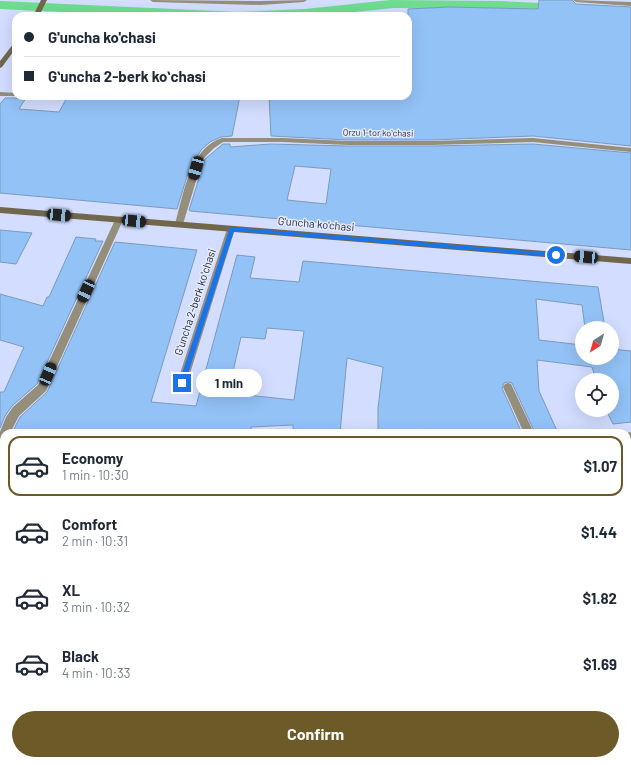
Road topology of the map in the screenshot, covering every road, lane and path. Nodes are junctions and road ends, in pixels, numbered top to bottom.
1 (44, 0) edge
2 (153, 0) edge
3 (304, 0) edge
4 (576, 0) edge
5 (631, 4) edge
6 (38, 12) edge
7 (12, 50) edge
8 (0, 66) edge
9 (0, 94) edge
10 (12, 95) edge
11 (631, 150) edge
12 (0, 210) edge
13 (118, 220) junction
14 (179, 224) junction
15 (232, 228) junction
16 (631, 261) edge
17 (182, 383) dead end
18 (508, 387) dead end
19 (6, 429) edge
20 (527, 429) edge

1 - 6 street
2 - 3 street
4 - 5 street
7 - 8 street
9 - 10 street
11 - 14 street, Orzu 1-tor koʻchasi
12 - 13 street, G'uncha ko'chasi
13 - 14 street, G'uncha ko'chasi
13 - 19 street
14 - 15 street, G'uncha ko'chasi
15 - 16 street, G'uncha ko'chasi
15 - 17 street, Gʻuncha 2-berk koʻchasi
18 - 20 lane

